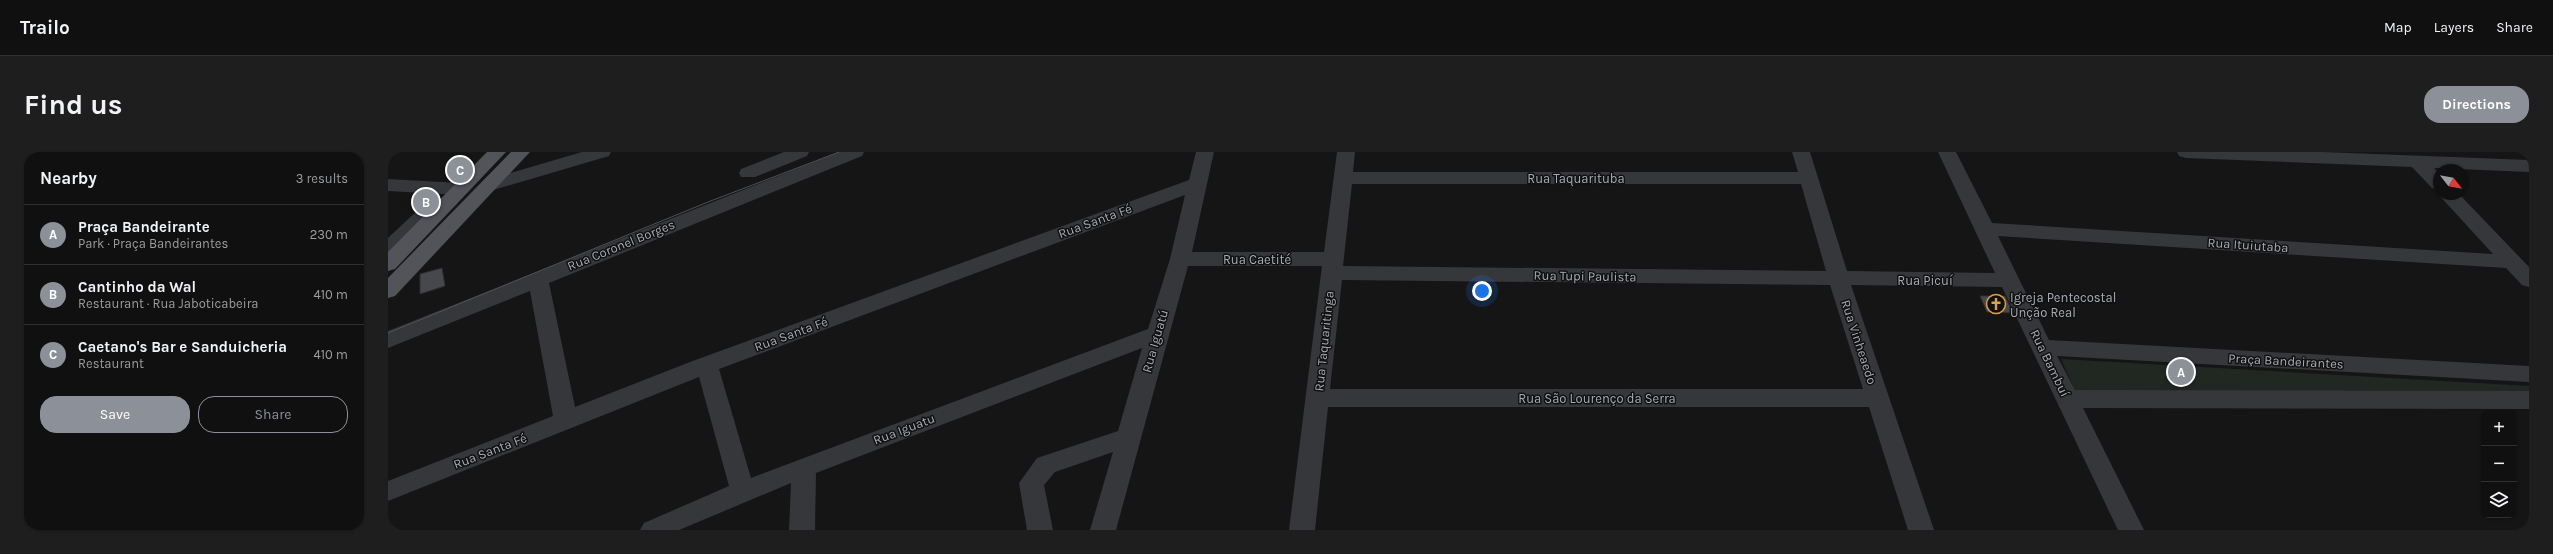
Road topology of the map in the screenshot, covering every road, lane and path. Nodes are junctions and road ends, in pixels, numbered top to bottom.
1 (496, 152) edge
2 (521, 152) edge
3 (602, 152) edge
4 (800, 152) edge
5 (855, 152) edge
6 (1205, 152) edge
7 (1346, 152) edge
8 (1801, 152) edge
9 (1947, 152) edge
10 (2186, 152) edge
11 (2331, 156) edge
12 (2419, 163) junction
13 (2529, 166) edge
14 (748, 173) dead end
15 (1344, 178) junction
16 (1808, 178) junction
17 (2433, 178) edge
18 (1197, 184) junction
19 (388, 185) edge
20 (490, 185) junction
21 (455, 195) junction
22 (2454, 200) edge
23 (1984, 229) junction
24 (388, 249) edge
25 (1180, 259) junction
26 (2512, 262) junction
27 (388, 264) edge
28 (1333, 266) junction
29 (538, 279) junction
30 (1839, 280) junction
31 (2011, 280) junction
32 (2529, 280) edge
33 (388, 291) edge
34 (1157, 334) junction
35 (388, 340) edge
36 (2042, 348) junction
37 (707, 365) junction
38 (2529, 374) edge
39 (1318, 398) junction
40 (1877, 398) junction
41 (2067, 399) junction
42 (2529, 400) edge
43 (566, 422) junction
44 (1128, 438) junction
45 (804, 467) junction
46 (388, 491) edge
47 (743, 491) junction
48 (653, 530) edge
49 (802, 530) edge
50 (1040, 530) edge
51 (1102, 530) edge
52 (1302, 530) edge
53 (1921, 530) edge
54 (2131, 530) edge

1 - 21 main road
2 - 20 main road
3 - 20 street
4 - 14 street
5 - 29 street, Rua Coronel Borges
6 - 18 street, Rua Iguatú
7 - 15 street, Rua Taquaritinga
8 - 16 street, Rua Vinheaedo
9 - 23 street, Rua Bambuí
10 - 11 street
11 - 12 street
12 - 13 street
12 - 17 street
15 - 16 street, Rua Taquarituba
15 - 28 street, Rua Taquaritinga
16 - 30 street, Rua Vinheaedo
18 - 25 street, Rua Iguatú
18 - 37 street, Rua Santa Fé
19 - 21 street
20 - 33 main road
21 - 24 street
21 - 27 main road
22 - 26 street
23 - 26 street, Rua Ituiutaba
23 - 31 street, Rua Bambuí
25 - 28 street, Rua Caetité
25 - 34 street, Rua Iguatú
26 - 32 street
28 - 30 street, Rua Tupi Paulista
28 - 39 street, Rua Taquaritinga
29 - 35 street, Rua Coronel Borges
29 - 43 street
30 - 31 street, Rua Picuí
30 - 40 street, Rua Vinheaedo
31 - 36 street, Rua Bambuí
34 - 44 street, Rua Iguatú
34 - 45 street, Rua Iguatu
36 - 38 street, Praça Bandeirantes
36 - 41 street, Rua Bambuí
37 - 43 street, Rua Santa Fé
37 - 47 street
39 - 40 street, Rua São Lourenço da Serra
39 - 52 street, Rua Taquaritinga
40 - 53 street, Rua Vinheaedo
41 - 42 street
41 - 54 street, Rua Bambuí
43 - 46 street, Rua Santa Fé
44 - 50 street
44 - 51 street, Rua Iguatú
45 - 47 street, Rua Iguatu
45 - 49 street
47 - 48 street, Rua Iguatu

